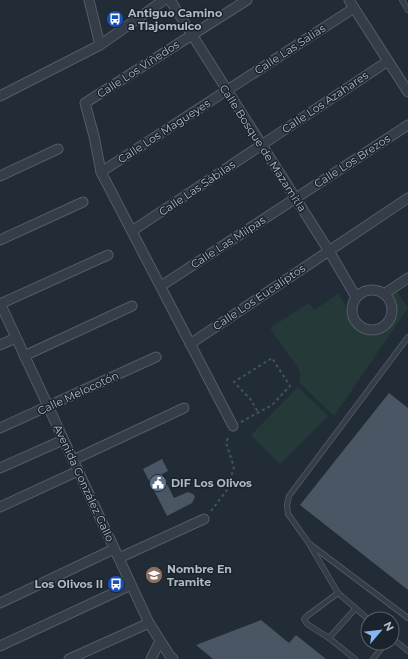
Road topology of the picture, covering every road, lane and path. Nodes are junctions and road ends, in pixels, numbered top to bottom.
1 (89, 0) edge
2 (164, 0) edge
3 (170, 0) edge
4 (247, 0) edge
5 (402, 0) edge
6 (352, 4) edge
7 (408, 10) edge
8 (191, 35) junction
9 (100, 45) junction
10 (388, 61) junction
11 (226, 91) junction
12 (408, 92) edge
13 (0, 95) edge
14 (405, 126) edge
15 (261, 144) junction
16 (58, 149) dead end
17 (101, 172) junction
18 (0, 176) edge
19 (295, 198) junction
20 (408, 198) edge
21 (83, 202) dead end
22 (132, 231) junction
23 (0, 240) edge
24 (329, 251) junction
25 (108, 255) dead end
26 (408, 278) edge
27 (161, 286) junction
28 (384, 294) junction
29 (356, 297) junction
30 (0, 304) edge
31 (132, 306) dead end
32 (16, 338) junction
33 (407, 340) edge
34 (190, 344) junction
35 (0, 345) edge
36 (24, 356) junction
37 (156, 357) dead end
38 (48, 406) junction
39 (184, 408) dead end
40 (258, 412) junction
41 (233, 426) junction
42 (0, 428) edge
43 (63, 440) junction
44 (73, 460) junction
45 (0, 468) edge
46 (78, 471) junction
47 (0, 507) edge
48 (204, 520) joint
49 (308, 542) junction
50 (114, 549) junction
51 (118, 558) junction
52 (131, 585) junction
53 (338, 594) junction
54 (0, 602) edge
55 (355, 609) junction
56 (360, 613) edge
57 (408, 618) edge
58 (149, 623) junction
59 (329, 638) junction
60 (160, 641) junction
61 (400, 644) edge
62 (0, 646) edge
63 (380, 651) edge
64 (408, 651) edge
65 (69, 659) edge
66 (151, 659) edge
67 (173, 659) edge
68 (355, 659) edge
69 (373, 659) edge

1 - 9 street
2 - 9 street
3 - 8 street, Calle Bosque de Mazamitla
4 - 8 street, Calle Los Viñedos
5 - 7 lane
6 - 10 street
6 - 11 street, Calle Las Salias
8 - 11 street, Calle Bosque de Mazamitla
8 - 17 street, Calle Los Viñedos
9 - 13 street
10 - 12 street
10 - 15 street, Calle Los Azahares
11 - 15 street, Calle Bosque de Mazamitla
11 - 17 street, Calle Los Magueyes
14 - 19 street, Calle Los Brezos
15 - 19 street, Calle Bosque de Mazamitla
15 - 22 street, Calle Las Sábilas
16 - 18 street
17 - 22 street
19 - 24 street, Calle Bosque de Mazamitla
19 - 27 street, Calle Las Milpas
20 - 24 street, Calle Los Eucaliptos
21 - 23 street
22 - 27 street
24 - 29 street, Calle Bosque de Mazamitla
24 - 34 street, Calle Los Eucaliptos
25 - 30 street
26 - 28 street
27 - 34 street
28 - 29 street
28 - 29 street
30 - 32 street, Avenida González Gallo
31 - 36 street
32 - 35 street
32 - 36 street, Avenida González Gallo
33 - 49 lane
34 - 41 street
36 - 38 street, Avenida González Gallo
37 - 38 street, Calle Melocotón
38 - 42 street, Calle Melocotón
38 - 43 street, Avenida González Gallo
39 - 44 street
40 - 40 path
40 - 41 path
41 - 48 path
43 - 44 street, Avenida González Gallo
43 - 45 street
44 - 46 street, Avenida González Gallo
46 - 47 street
46 - 50 street, Avenida González Gallo
48 - 51 street
49 - 53 lane
49 - 57 lane
50 - 51 street, Avenida González Gallo
50 - 54 street
51 - 52 street, Avenida González Gallo
52 - 58 street, Avenida González Gallo
52 - 62 street
53 - 55 lane
53 - 59 lane
55 - 56 lane
55 - 59 lane
58 - 60 street, Avenida González Gallo
58 - 65 street
59 - 68 lane
60 - 66 street
60 - 67 street, Avenida González Gallo
61 - 64 lane
63 - 69 lane

